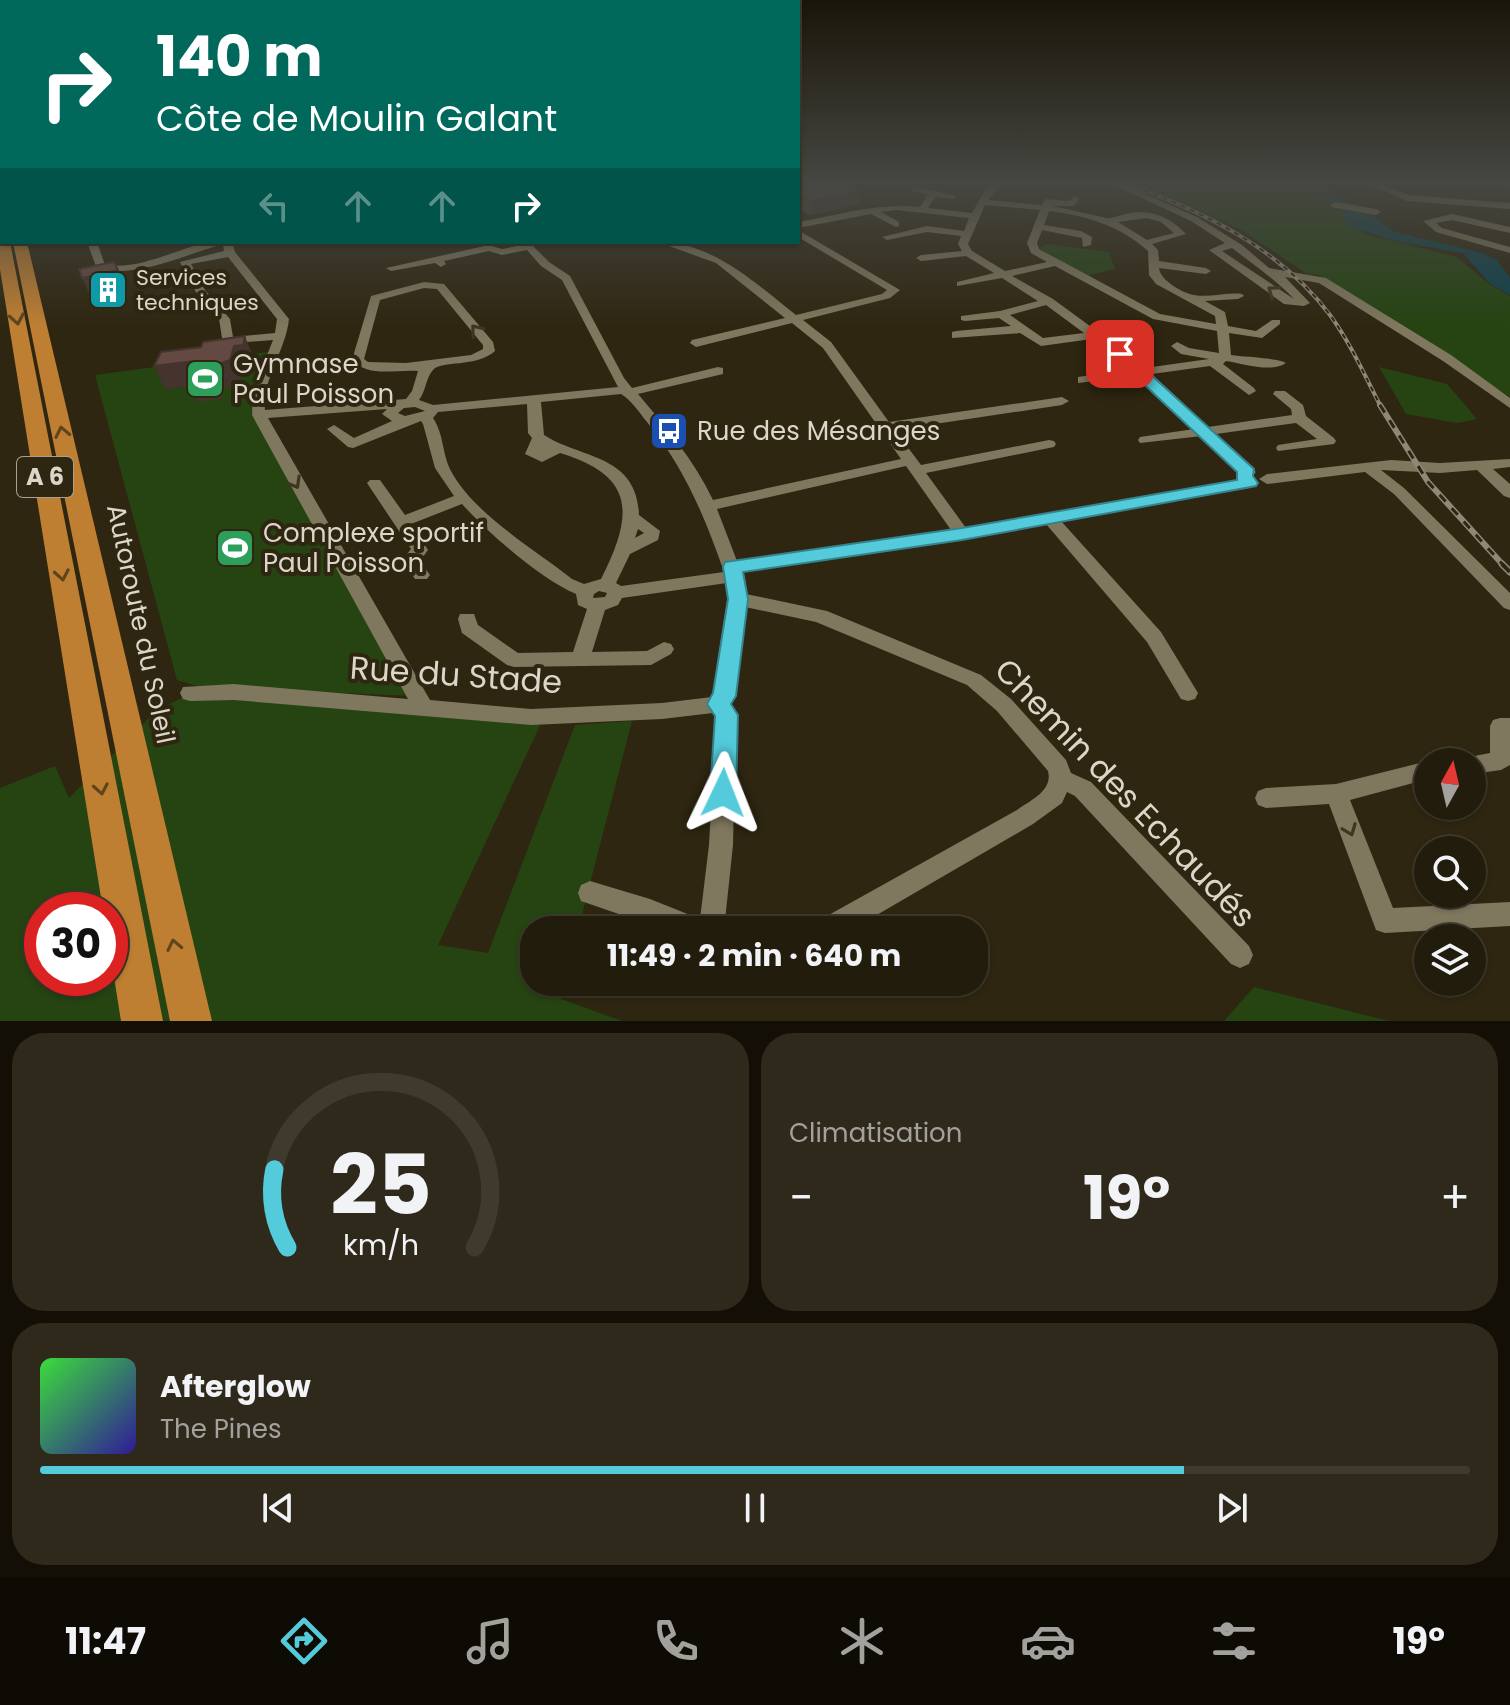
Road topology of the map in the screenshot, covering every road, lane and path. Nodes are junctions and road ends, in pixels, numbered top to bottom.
1 (919, 231) edge
2 (940, 231) edge
3 (969, 231) edge
4 (1037, 231) edge
5 (1062, 231) edge
6 (1124, 231) edge
7 (1175, 231) edge
8 (1211, 231) edge
9 (1442, 231) edge
10 (800, 234) edge
11 (967, 234) junction
12 (887, 237) dead end
13 (1146, 243) junction
14 (3, 244) edge
15 (20, 244) edge
16 (93, 244) edge
17 (213, 244) edge
18 (526, 244) edge
19 (669, 244) edge
20 (1233, 244) junction
21 (1086, 245) dead end
22 (229, 247) edge
23 (1510, 250) edge
24 (968, 253) junction
25 (921, 258) dead end
26 (1055, 263) junction
27 (1155, 264) junction
28 (391, 268) dead end
29 (1206, 271) dead end
30 (1276, 274) junction
31 (1004, 275) junction
32 (961, 284) dead end
33 (1238, 296) dead end
34 (1193, 298) junction
35 (1049, 301) junction
36 (1001, 314) junction
37 (965, 318) dead end
38 (795, 319) junction
39 (1276, 322) dead end
40 (1021, 329) junction
41 (1223, 329) junction
42 (1145, 334) dead end
43 (956, 335) dead end
44 (281, 336) junction
45 (1099, 338) junction
46 (696, 343) dead end
47 (1177, 346) dead end
48 (1219, 360) junction
49 (1280, 363) dead end
50 (418, 367) junction
51 (718, 371) dead end
52 (1143, 373) junction
53 (1083, 380) dead end
54 (626, 391) junction
55 (1249, 391) dead end
56 (1280, 394) dead end
57 (534, 399) junction
58 (1062, 401) dead end
59 (408, 403) junction
60 (1510, 404) edge
61 (369, 405) junction
62 (429, 413) junction
63 (259, 415) junction
64 (396, 417) junction
65 (1299, 418) junction
66 (887, 427) junction
67 (334, 429) dead end
68 (1205, 431) junction
69 (1145, 440) dead end
70 (1049, 444) dead end
71 (1283, 448) dead end
72 (1510, 463) edge
73 (914, 465) junction
74 (1481, 465) junction
75 (1368, 467) junction
76 (1249, 478) junction
77 (375, 483) dead end
78 (1510, 493) edge
79 (464, 498) junction
80 (707, 506) junction
81 (1050, 519) junction
82 (401, 522) junction
83 (962, 534) junction
84 (734, 571) junction
85 (421, 575) dead end
86 (611, 589) junction
87 (591, 599) junction
88 (738, 599) junction
89 (1510, 604) edge
90 (467, 619) dead end
91 (664, 649) dead end
92 (580, 659) junction
93 (190, 693) dead end
94 (1188, 693) dead end
95 (718, 704) junction
96 (423, 707) junction
97 (1510, 726) edge
98 (1486, 763) edge
99 (1414, 774) edge
100 (1061, 779) junction
101 (1336, 794) junction
102 (1266, 798) dead end
103 (590, 893) dead end
104 (1510, 914) edge
105 (662, 916) edge
106 (713, 916) edge
107 (852, 916) edge
108 (1240, 955) dead end
109 (142, 1021) edge
110 (191, 1021) edge

1 - 12 street
2 - 11 street
3 - 11 street
4 - 26 street
5 - 21 street
6 - 13 street
7 - 13 street
8 - 20 street
9 - 23 street
10 - 38 street
11 - 24 street
13 - 27 street
14 -> 109 highway, A 6
110 -> 15 highway, Autoroute du Soleil / A 6
16 - 17 street
18 - 28 street
18 - 54 street
19 - 38 street
20 - 30 street
30 -> 20 street
22 - 44 street
22 - 44 street
24 - 25 street
24 - 31 street
26 - 31 street
26 - 41 street
27 - 29 street
27 - 34 street
30 - 60 street
31 - 32 street
31 - 35 street
33 - 34 street
34 - 41 street
35 - 36 street
35 - 45 street
36 - 37 street
36 - 40 street
38 - 46 street
38 - 66 street
39 - 41 street
40 - 43 street
40 - 45 street
41 - 48 street
42 - 45 street
44 - 63 street
45 - 52 street
47 - 48 street
48 - 49 street
48 - 52 street
48 - 55 street
50 -> 50 street
50 - 59 street
51 - 54 street
52 - 53 street
52 - 68 street
54 - 57 street
54 - 80 street
56 - 65 street
57 - 62 street
57 - 86 street
58 - 66 street
59 - 61 street
59 - 62 street
59 - 64 street
61 - 63 street
61 - 64 street
62 - 64 street
62 - 79 street
63 -> 96 street
64 - 67 street
65 - 68 street
65 - 71 street
66 - 73 street
68 - 69 street
68 - 76 street
70 - 73 street
72 - 74 street
73 - 80 street
73 - 83 street
74 - 75 street
74 - 78 street
75 - 76 street
75 - 89 street
76 - 81 street
77 - 82 street
79 - 82 street
79 - 87 street
80 - 84 street
81 - 83 street
81 - 94 street
82 - 85 street
83 - 84 street
84 - 86 street
84 - 88 street
86 - 87 street
87 - 92 street
88 - 95 street
88 - 100 street, Chemin des Echaudés
90 - 92 street
91 - 92 street
93 - 96 street, Rue du Stade
95 - 96 street, Rue du Stade
95 - 106 street
97 - 98 street
99 - 101 street
100 - 107 street
100 - 108 street, Chemin des Echaudés
101 - 102 street
101 -> 104 street
103 - 105 street

